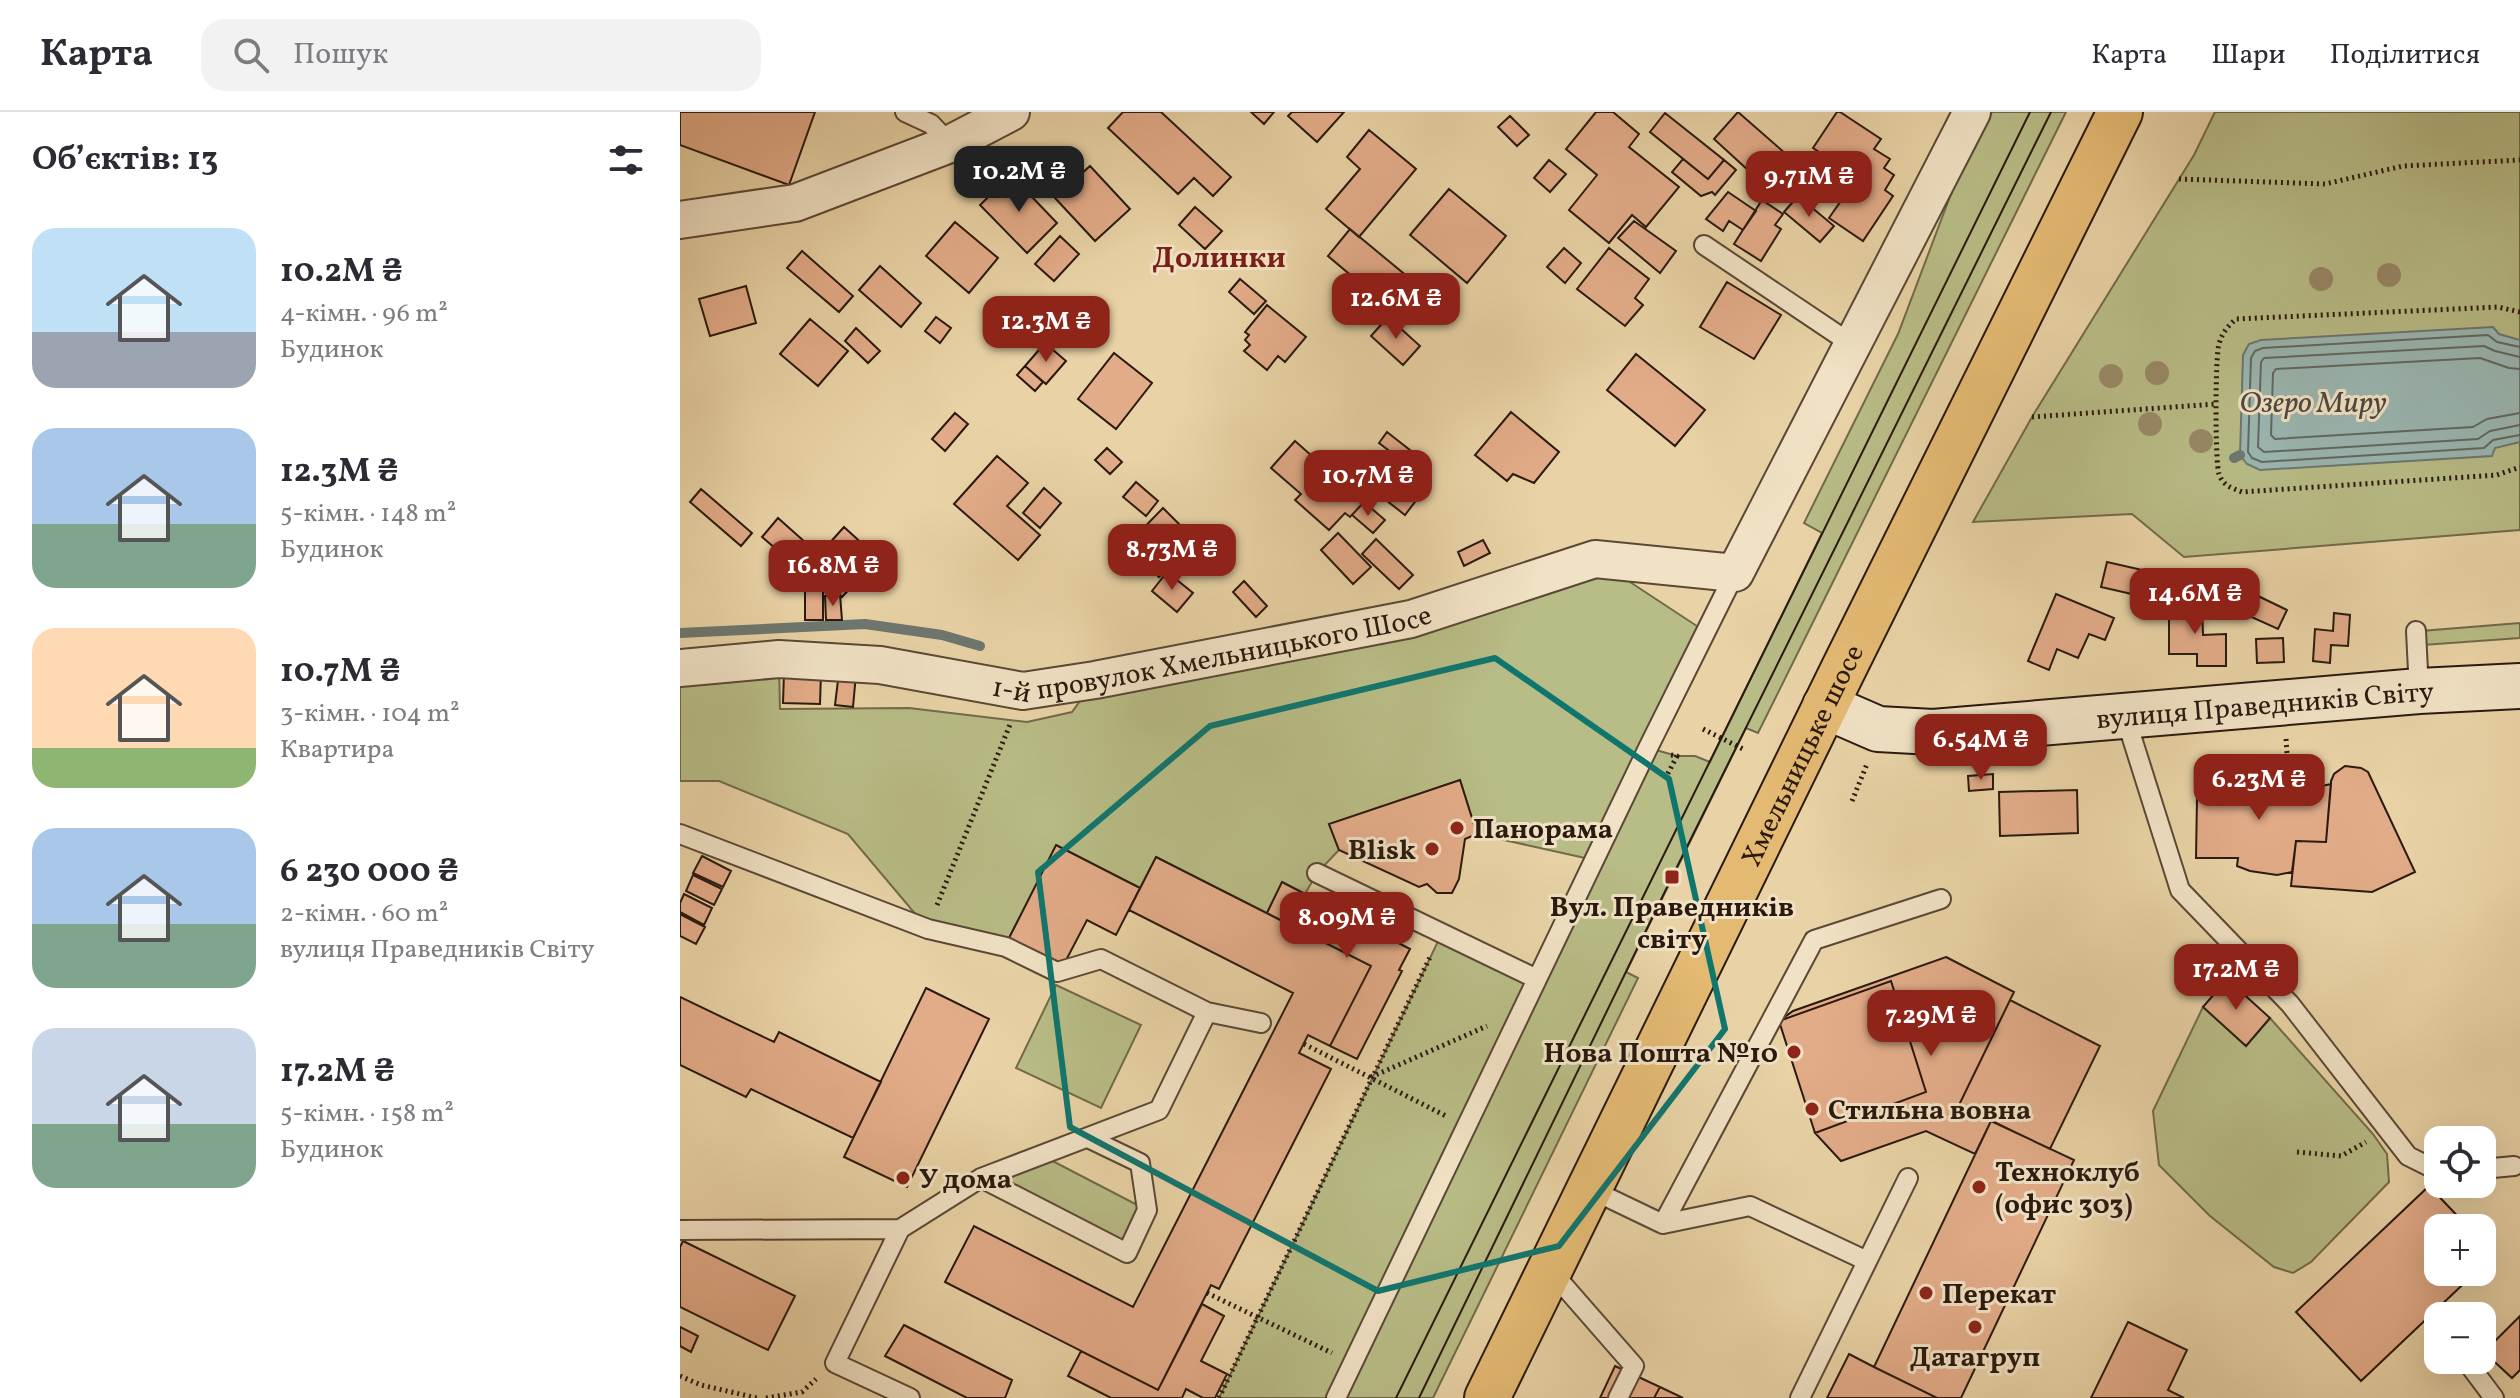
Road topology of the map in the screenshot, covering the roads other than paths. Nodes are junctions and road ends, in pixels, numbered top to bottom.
1 (905, 112) edge
2 (1011, 112) edge
3 (1972, 112) edge
4 (2120, 112) edge
5 (950, 144) junction
6 (680, 220) edge
7 (1704, 245) dead end
8 (1853, 345) junction
9 (1735, 573) junction
10 (2416, 631) dead end
11 (680, 668) edge
12 (2520, 686) edge
13 (2419, 691) junction
14 (1825, 706) junction
15 (2125, 716) junction
16 (680, 834) edge
17 (1317, 873) dead end
18 (1941, 899) dead end
19 (1537, 979) junction
20 (1207, 1012) junction
21 (1261, 1023) dead end
22 (1088, 1138) junction
23 (2424, 1164) edge
24 (2514, 1166) dead end
25 (2496, 1168) edge
26 (981, 1178) junction
27 (1908, 1178) dead end
28 (1590, 1189) junction
29 (1663, 1224) junction
30 (900, 1229) junction
31 (680, 1230) edge
32 (1867, 1261) junction
33 (1550, 1270) junction
34 (2476, 1374) edge
35 (910, 1398) edge
36 (1336, 1398) edge
37 (1487, 1398) edge
38 (1618, 1398) edge
39 (1800, 1398) edge
40 (2494, 1398) edge

1 - 5 lane
2 - 5 street
3 - 8 street
4 - 14 main road, Хмельницьке шосе
5 - 6 street
7 - 8 lane
8 - 9 street
9 - 11 street, 1-й провулок Хмельницького Шосе
9 - 19 lane
10 - 13 lane
12 - 13 main road, вулиця Праведників Світу
13 - 15 main road, вулиця Праведників Світу
14 - 15 main road, вулиця Праведників Світу
14 - 28 main road, Хмельницьке шосе
15 - 23 lane
16 - 20 lane
17 - 19 lane
18 - 29 lane
19 - 36 lane
20 - 21 lane
20 - 22 lane
22 - 26 lane
22 - 26 lane
24 - 25 lane
26 - 30 lane
27 - 32 lane
28 - 29 lane
28 - 33 main road, Хмельницьке шосе
29 - 32 lane
30 - 31 lane
30 - 35 lane
32 - 39 lane
33 - 37 main road, Хмельницьке шосе
33 - 38 lane
34 - 40 lane

